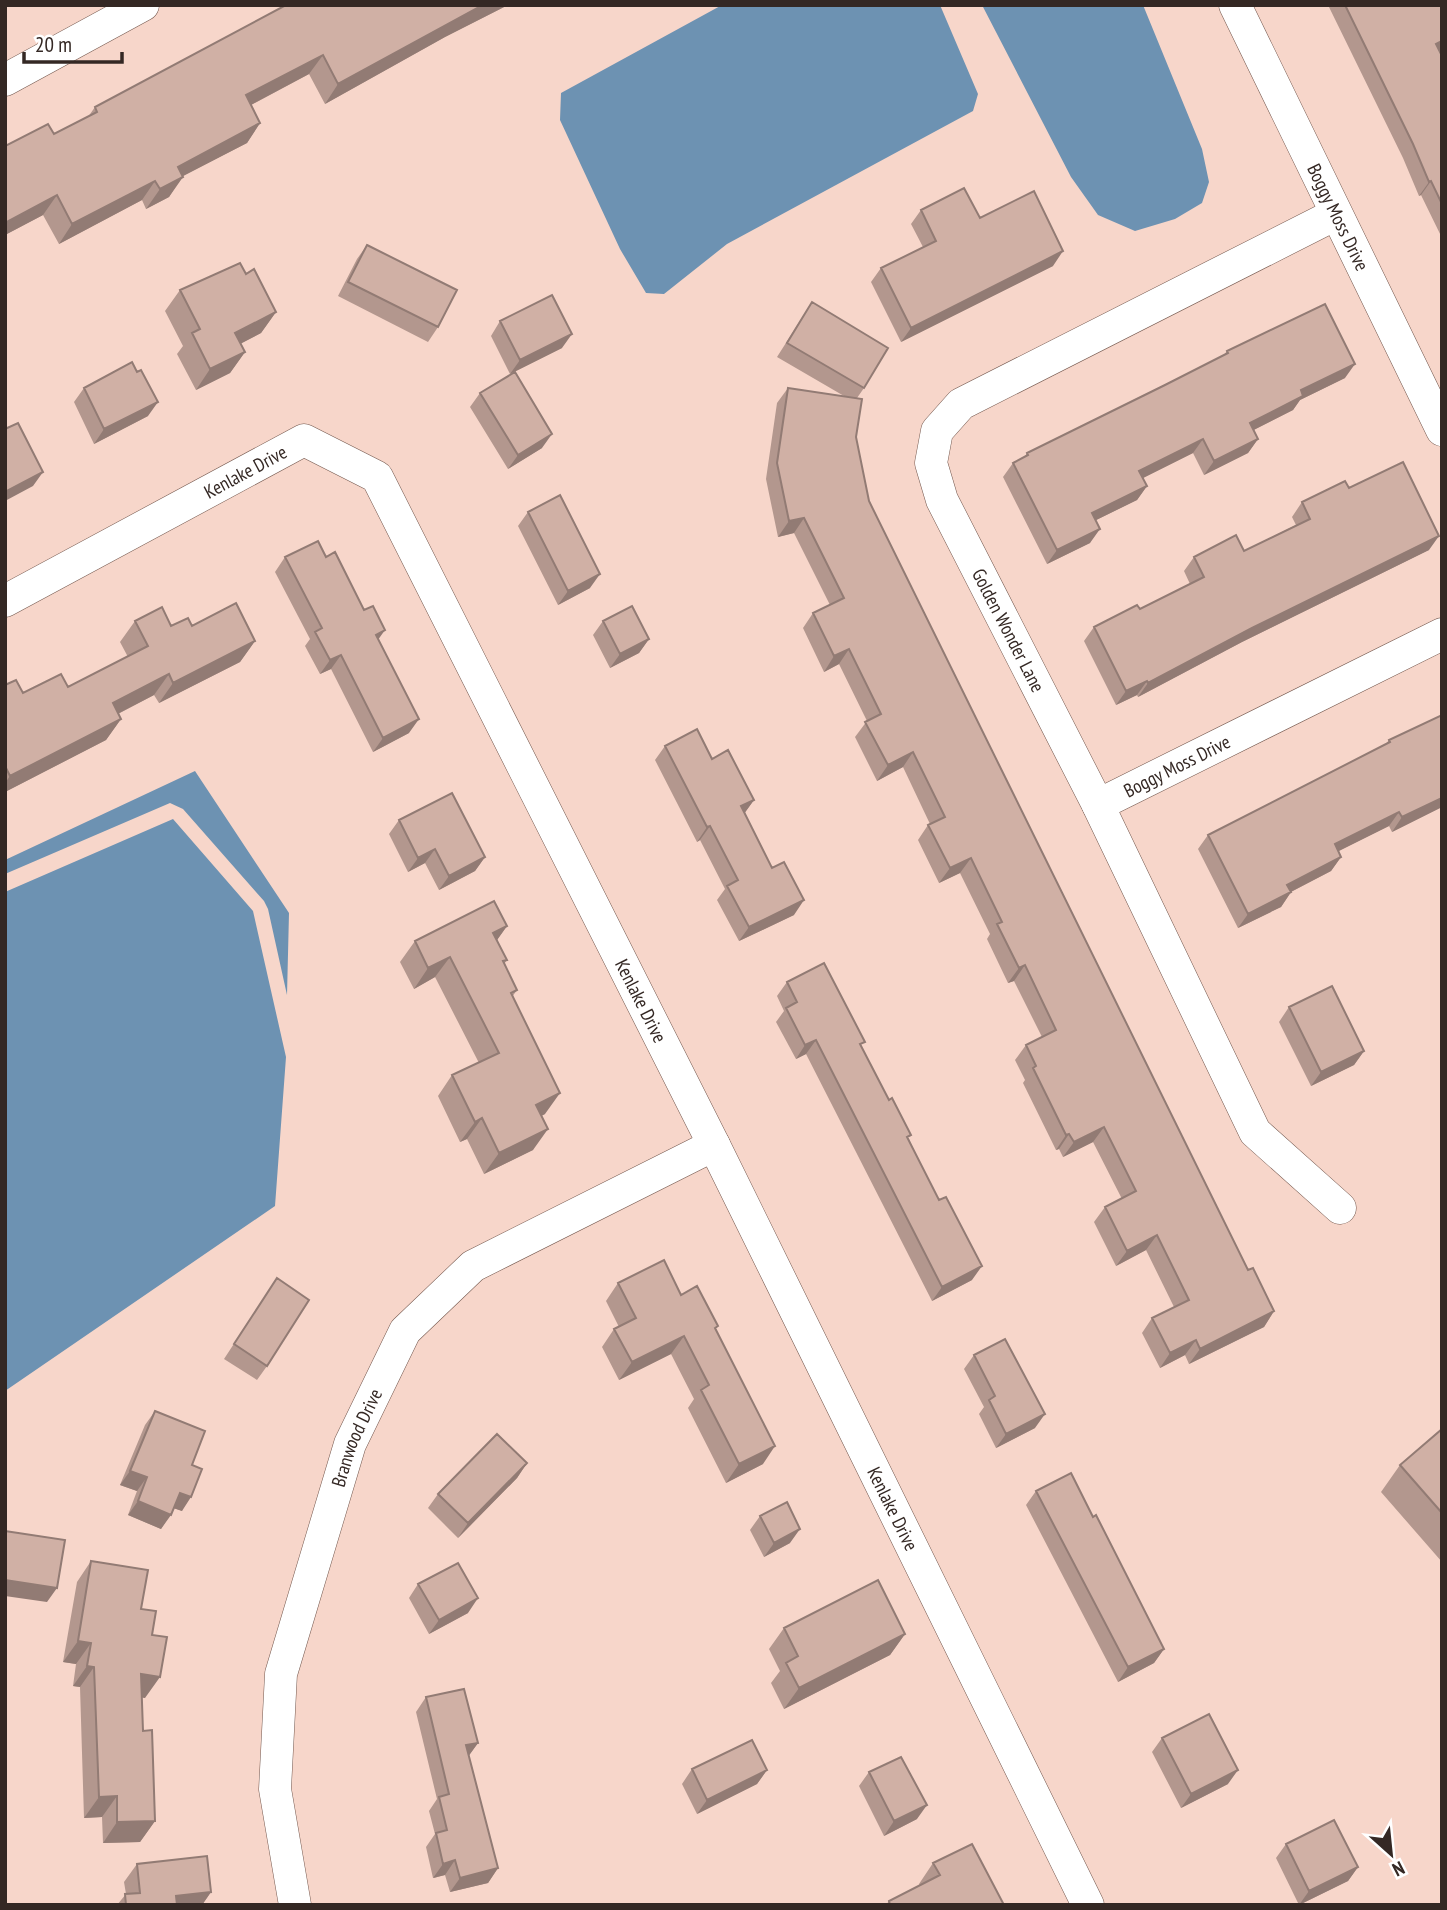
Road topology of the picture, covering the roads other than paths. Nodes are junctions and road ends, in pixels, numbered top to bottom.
1 (143, 5) edge
2 (1235, 5) edge
3 (5, 80) edge
4 (1336, 214) junction
5 (1442, 430) edge
6 (5, 601) edge
7 (1442, 634) edge
8 (1098, 805) junction
9 (714, 1144) junction
10 (1340, 1208) dead end
11 (295, 1905) edge
12 (1088, 1905) edge

1 - 3 street
2 - 4 street, Boggy Moss Drive
4 - 5 street, Boggy Moss Drive
4 - 8 street, Golden Wonder Lane
6 - 9 street, Kenlake Drive
7 - 8 street, Boggy Moss Drive
8 - 10 street, Golden Wonder Lane
9 - 11 street, Branwood Drive
9 - 12 street, Kenlake Drive

